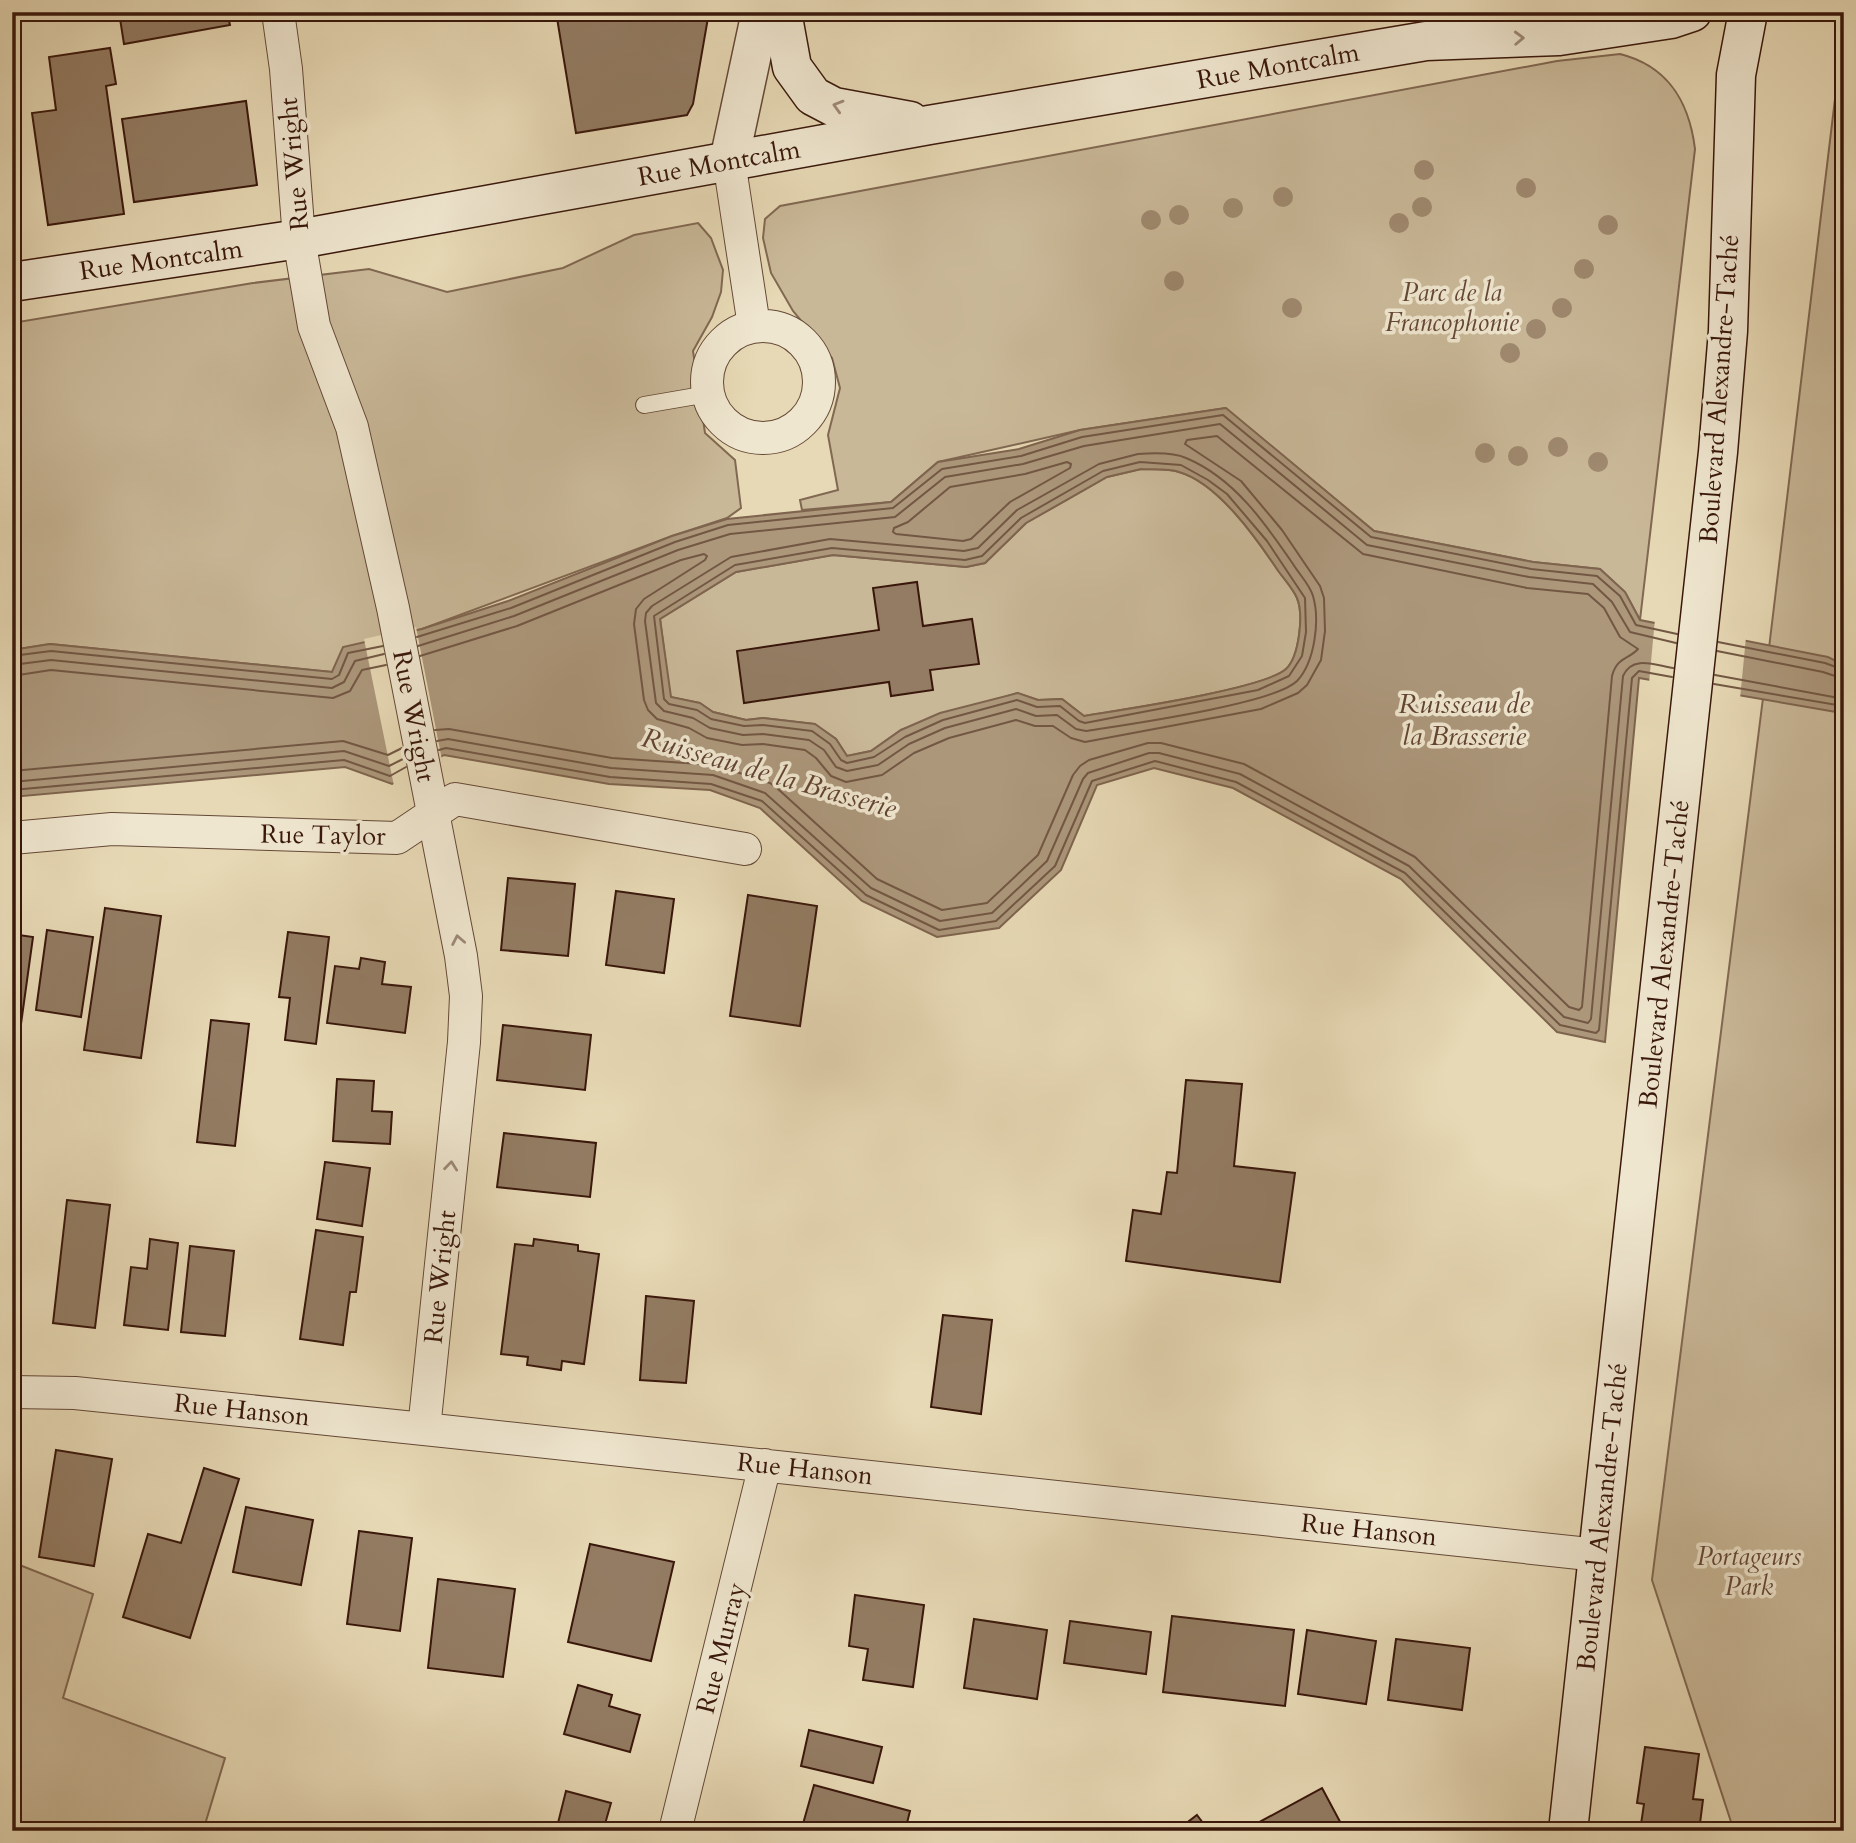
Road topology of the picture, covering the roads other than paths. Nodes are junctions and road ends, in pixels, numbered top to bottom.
1 (278, 12) edge
2 (761, 12) edge
3 (782, 12) edge
4 (1502, 12) edge
5 (1692, 12) edge
6 (1727, 12) edge
7 (1748, 12) edge
8 (1426, 41) junction
9 (1736, 75) junction
10 (929, 125) junction
11 (729, 162) junction
12 (299, 239) junction
13 (12, 282) edge
14 (754, 326) junction
15 (708, 394) junction
16 (644, 405) dead end
17 (433, 815) junction
18 (12, 838) edge
19 (745, 849) dead end
20 (12, 1392) edge
21 (424, 1429) junction
22 (765, 1465) junction
23 (1598, 1555) junction
24 (676, 1831) edge
25 (1568, 1831) edge

1 - 12 street, Rue Wright
2 - 11 main road
10 -> 3 main road
4 - 8 main road, Rue Montcalm
8 -> 5 main road, Rue Montcalm
6 - 9 main road, Boulevard Alexandre-Taché
7 - 9 main road, Boulevard Alexandre-Taché
8 - 10 main road, Rue Montcalm
9 - 23 main road, Boulevard Alexandre-Taché
10 - 11 main road, Rue Montcalm
11 - 12 main road, Rue Montcalm
11 - 14 street
12 - 13 main road, Rue Montcalm
12 - 17 street, Rue Wright
14 - 15 street
14 - 15 street
15 - 16 lane
17 - 18 street, Rue Taylor
17 - 19 street, Rue Taylor
21 -> 17 street, Rue Wright
20 - 21 street, Rue Hanson
21 - 22 street, Rue Hanson
22 - 23 street, Rue Hanson
22 - 24 street, Rue Murray
23 - 25 main road, Boulevard Alexandre-Taché

